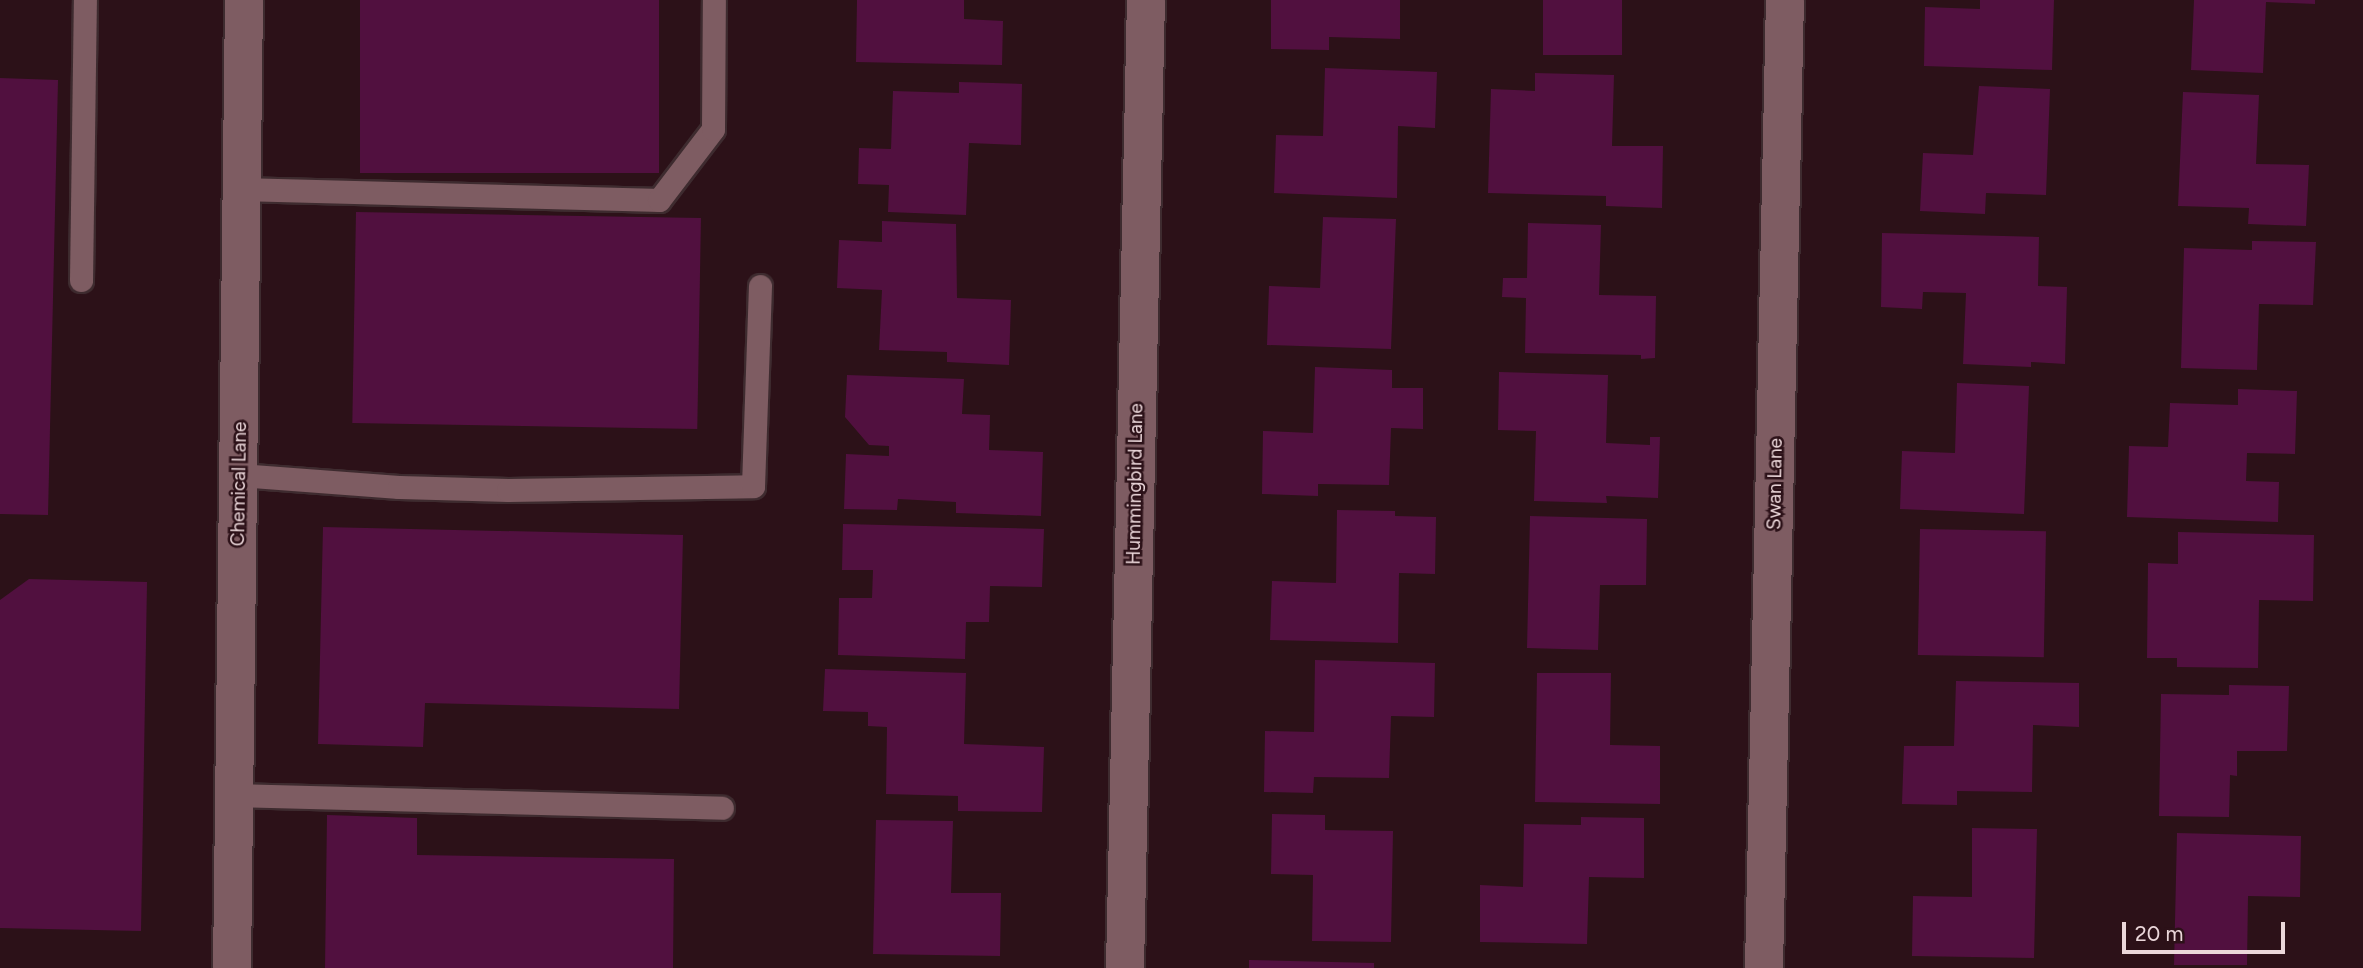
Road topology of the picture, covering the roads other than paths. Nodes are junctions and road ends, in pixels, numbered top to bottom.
1 (85, 0) edge
2 (244, 0) edge
3 (714, 0) edge
4 (1146, 0) edge
5 (1785, 0) edge
6 (241, 189) junction
7 (80, 280) dead end
8 (760, 286) dead end
9 (239, 475) junction
10 (234, 795) junction
11 (722, 807) dead end
12 (232, 968) edge
13 (1125, 968) edge
14 (1764, 968) edge

1 - 7 lane
2 - 6 street, Chemical Lane
3 - 6 lane
4 - 13 street, Hummingbird Lane
5 - 14 street, Swan Lane
6 - 9 street, Chemical Lane
8 - 9 lane
9 - 10 street, Chemical Lane
10 - 11 lane
10 - 12 street, Chemical Lane

